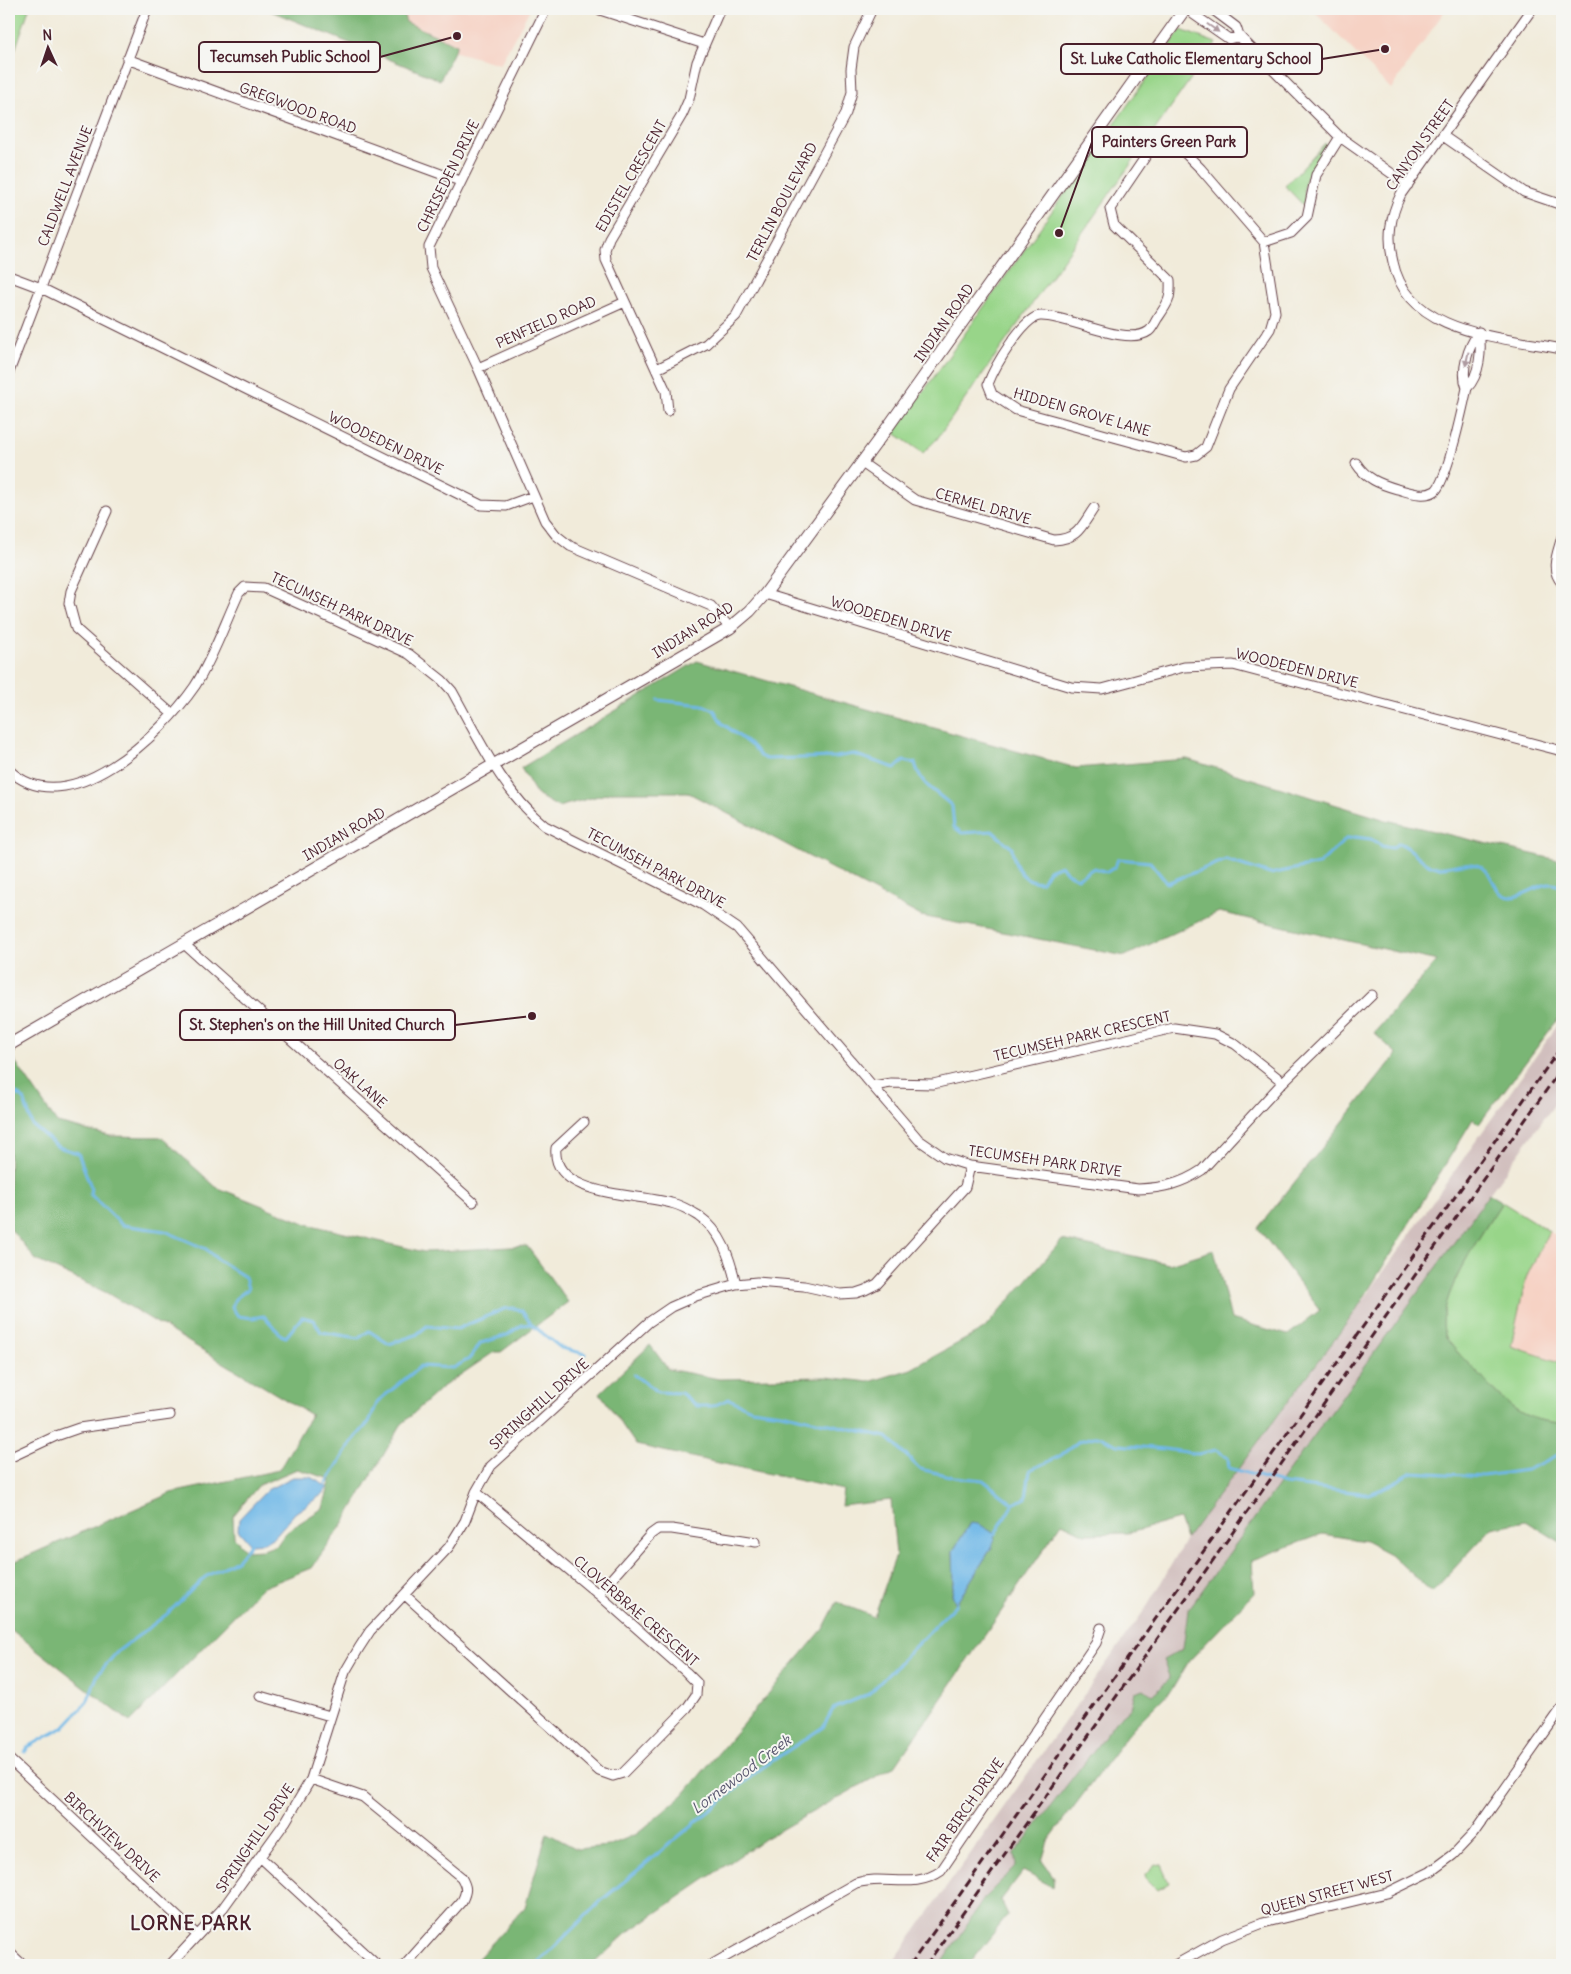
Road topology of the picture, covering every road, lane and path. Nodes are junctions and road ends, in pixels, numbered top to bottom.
1 (147, 9) edge
2 (546, 9) edge
3 (598, 9) edge
4 (720, 9) edge
5 (872, 9) edge
6 (1185, 9) edge
7 (1192, 9) edge
8 (1212, 9) edge
9 (1532, 9) edge
10 (1239, 36) junction
11 (704, 44) junction
12 (128, 60) junction
13 (1443, 136) junction
14 (1340, 137) junction
15 (460, 181) junction
16 (1408, 185) junction
17 (1562, 205) edge
18 (1264, 242) junction
19 (9, 276) edge
20 (41, 288) junction
21 (625, 302) junction
22 (1479, 332) junction
23 (1562, 349) edge
24 (478, 368) junction
25 (657, 369) junction
26 (9, 372) edge
27 (668, 411) dead end
28 (862, 463) junction
29 (1356, 463) dead end
30 (533, 496) junction
31 (1094, 508) dead end
32 (107, 511) dead end
33 (1562, 537) edge
34 (1562, 583) edge
35 (765, 594) junction
36 (730, 628) junction
37 (171, 714) junction
38 (1562, 751) edge
39 (493, 765) junction
40 (9, 770) edge
41 (184, 944) junction
42 (1372, 995) dead end
43 (9, 1045) edge
44 (1283, 1082) junction
45 (873, 1086) junction
46 (584, 1122) dead end
47 (970, 1166) junction
48 (473, 1202) dead end
49 (736, 1284) junction
50 (170, 1415) dead end
51 (9, 1458) edge
52 (476, 1492) junction
53 (756, 1542) dead end
54 (598, 1594) junction
55 (405, 1595) junction
56 (1101, 1628) dead end
57 (260, 1696) dead end
58 (1562, 1708) edge
59 (330, 1716) junction
60 (9, 1759) edge
61 (311, 1780) junction
62 (260, 1857) junction
63 (197, 1935) junction
64 (9, 1952) edge
65 (23, 1965) edge
66 (170, 1965) edge
67 (377, 1965) edge
68 (405, 1965) edge
69 (711, 1965) edge
70 (1175, 1965) edge

1 - 12 street, CALDWELL AVENUE
2 - 15 street, CHRISEDEN DRIVE
3 - 11 street
4 - 11 street, EDISTEL CRESCENT
5 - 25 street, TERLIN BOULEVARD
6 - 28 street, INDIAN ROAD
7 -> 10 street
8 - 10 street
9 - 13 street, CANYON STREET
10 - 14 street
11 - 21 street, EDISTEL CRESCENT
12 - 15 street, GREGWOOD ROAD
12 - 20 street, CALDWELL AVENUE
13 - 16 street, CANYON STREET
13 - 17 street
14 - 16 street
14 - 18 street
15 - 24 street, CHRISEDEN DRIVE
16 - 22 street, CANYON STREET
18 - 18 street, HIDDEN GROVE LANE
19 - 20 street, WOODEDEN DRIVE
20 - 26 street, CALDWELL AVENUE
20 - 30 street, WOODEDEN DRIVE
21 - 24 street, PENFIELD ROAD
21 - 25 street, EDISTEL CRESCENT
22 - 23 street, CANYON STREET
22 - 29 street
24 - 30 street, CHRISEDEN DRIVE
25 - 27 street, EDISTEL CRESCENT
28 - 31 street, CERMEL DRIVE
28 - 35 street, INDIAN ROAD
30 - 36 street
32 - 37 street
33 - 34 street
35 - 36 street, INDIAN ROAD
35 - 38 street, WOODEDEN DRIVE
36 - 39 street, INDIAN ROAD
37 - 39 street, TECUMSEH PARK DRIVE
37 - 40 street, TECUMSEH PARK DRIVE
39 - 41 street, INDIAN ROAD
39 - 45 street, TECUMSEH PARK DRIVE
41 - 43 street, INDIAN ROAD
41 - 48 street, OAK LANE
42 - 44 street, TECUMSEH PARK DRIVE
44 - 45 street, TECUMSEH PARK CRESCENT
44 - 47 street, TECUMSEH PARK DRIVE
45 - 47 street, TECUMSEH PARK DRIVE
46 - 49 street
47 - 49 street, SPRINGHILL DRIVE
49 - 52 street, SPRINGHILL DRIVE
50 - 51 street
52 - 54 street, CLOVERBRAE CRESCENT
52 - 55 street, SPRINGHILL DRIVE
53 - 54 street
54 - 55 street, CLOVERBRAE CRESCENT
55 - 59 street, SPRINGHILL DRIVE
56 - 69 street, FAIR BIRCH DRIVE
57 - 59 street
58 - 70 street, QUEEN STREET WEST
59 - 61 street, SPRINGHILL DRIVE
60 - 63 street, BIRCHVIEW DRIVE
61 - 62 street, SPRINGHILL DRIVE
61 - 68 street
62 - 63 street, SPRINGHILL DRIVE
62 - 67 street
63 - 66 street, SPRINGHILL DRIVE
64 - 65 street

